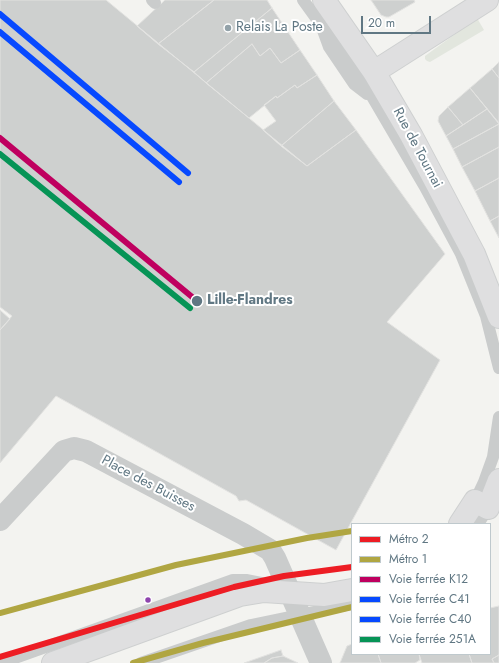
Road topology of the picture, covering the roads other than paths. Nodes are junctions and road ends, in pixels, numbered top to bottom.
1 (303, 0) edge
2 (324, 0) edge
3 (487, 0) edge
4 (321, 25) junction
5 (368, 76) junction
6 (375, 102) junction
7 (493, 313) edge
8 (499, 368) edge
9 (499, 416) edge
10 (499, 480) edge
11 (485, 512) edge
12 (0, 520) edge
13 (462, 523) edge
14 (351, 590) edge
15 (290, 594) junction
16 (351, 604) edge
17 (299, 615) junction
18 (0, 663) edge
19 (54, 663) edge
20 (141, 663) edge
21 (322, 663) edge

1 - 4 lane, Rue de Tournai
2 - 5 street, Rue de Tournai
3 - 5 street
4 - 5 lane, Rue de Tournai
4 - 6 lane, Rue de Tournai
5 - 6 lane, Rue de Tournai
5 - 7 street, Rue de Tournai
6 - 7 lane, Rue de Tournai
7 - 8 lane
9 - 11 lane
10 - 11 street
11 - 13 street
12 - 15 street, Place des Buisses
14 - 15 street
15 - 17 street, Place des Buisses
15 - 18 lane
15 - 19 street
16 - 17 lane
17 - 20 lane
17 - 21 street, Place des Buisses

